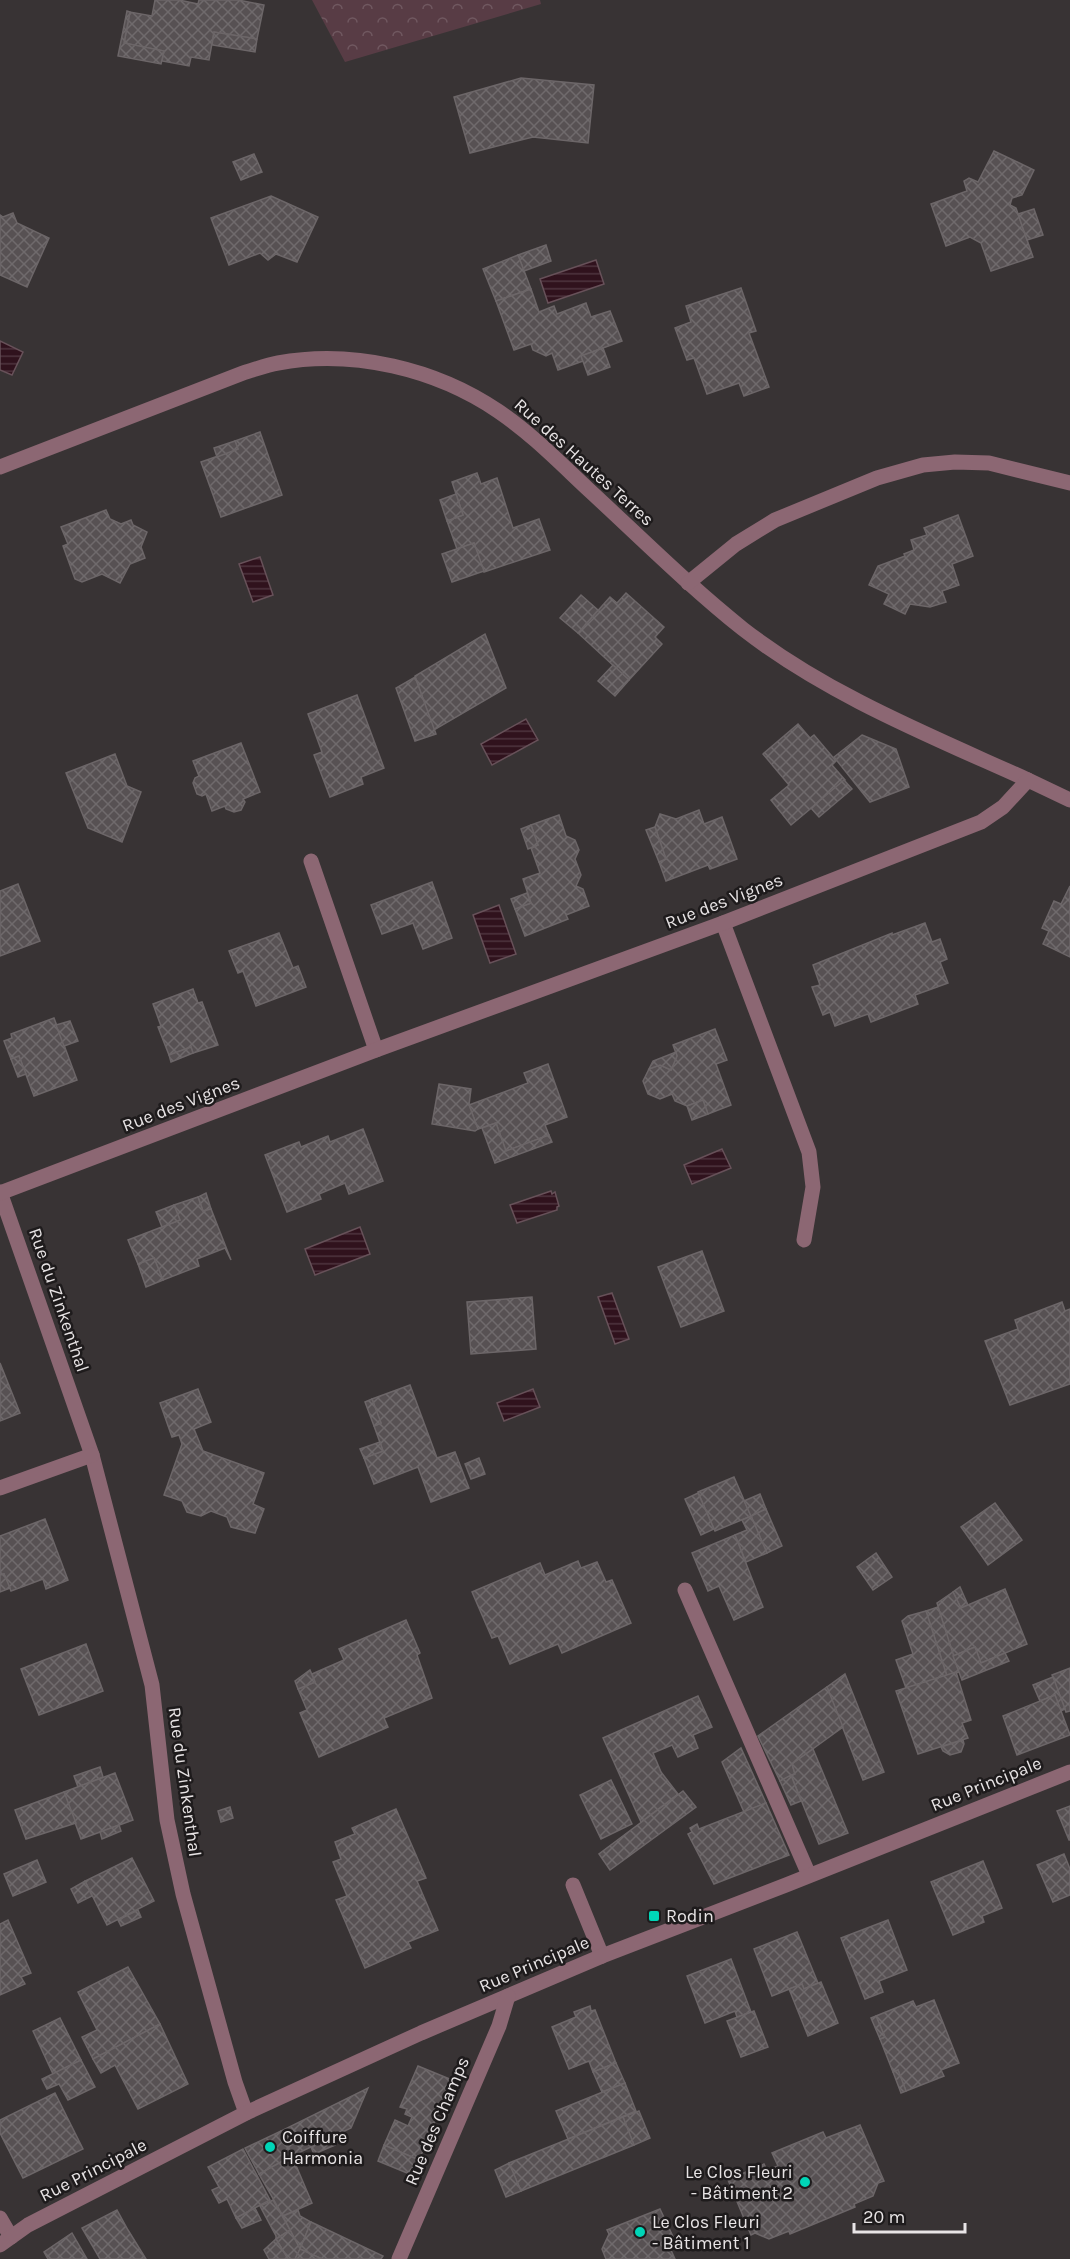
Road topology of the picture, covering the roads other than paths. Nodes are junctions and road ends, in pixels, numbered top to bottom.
1 (0, 467) edge
2 (1070, 483) edge
3 (688, 583) junction
4 (1028, 780) junction
5 (1070, 800) edge
6 (311, 861) dead end
7 (723, 923) junction
8 (376, 1050) junction
9 (0, 1193) edge
10 (804, 1240) dead end
11 (92, 1455) junction
12 (0, 1488) edge
13 (685, 1590) dead end
14 (1070, 1772) edge
15 (809, 1875) junction
16 (573, 1885) dead end
17 (602, 1956) junction
18 (508, 1996) junction
19 (246, 2114) junction
20 (0, 2218) edge
21 (5, 2241) edge
22 (399, 2259) edge

1 - 3 street, Rue des Hautes Terres
2 - 3 street
3 - 4 street, Rue des Hautes Terres
4 - 5 street
4 - 7 street, Rue des Vignes
6 - 8 street
7 - 8 street, Rue des Vignes
7 - 10 street
8 - 9 street, Rue des Vignes
9 - 11 street, Rue du Zinkenthal
11 - 12 street
11 - 19 street, Rue du Zinkenthal
13 - 15 street
14 - 15 street, Rue Principale
15 - 17 street, Rue Principale
16 - 17 street
17 - 18 street, Rue Principale
18 - 19 street, Rue Principale
18 - 22 street, Rue des Champs
19 - 21 street, Rue Principale
20 - 21 street

